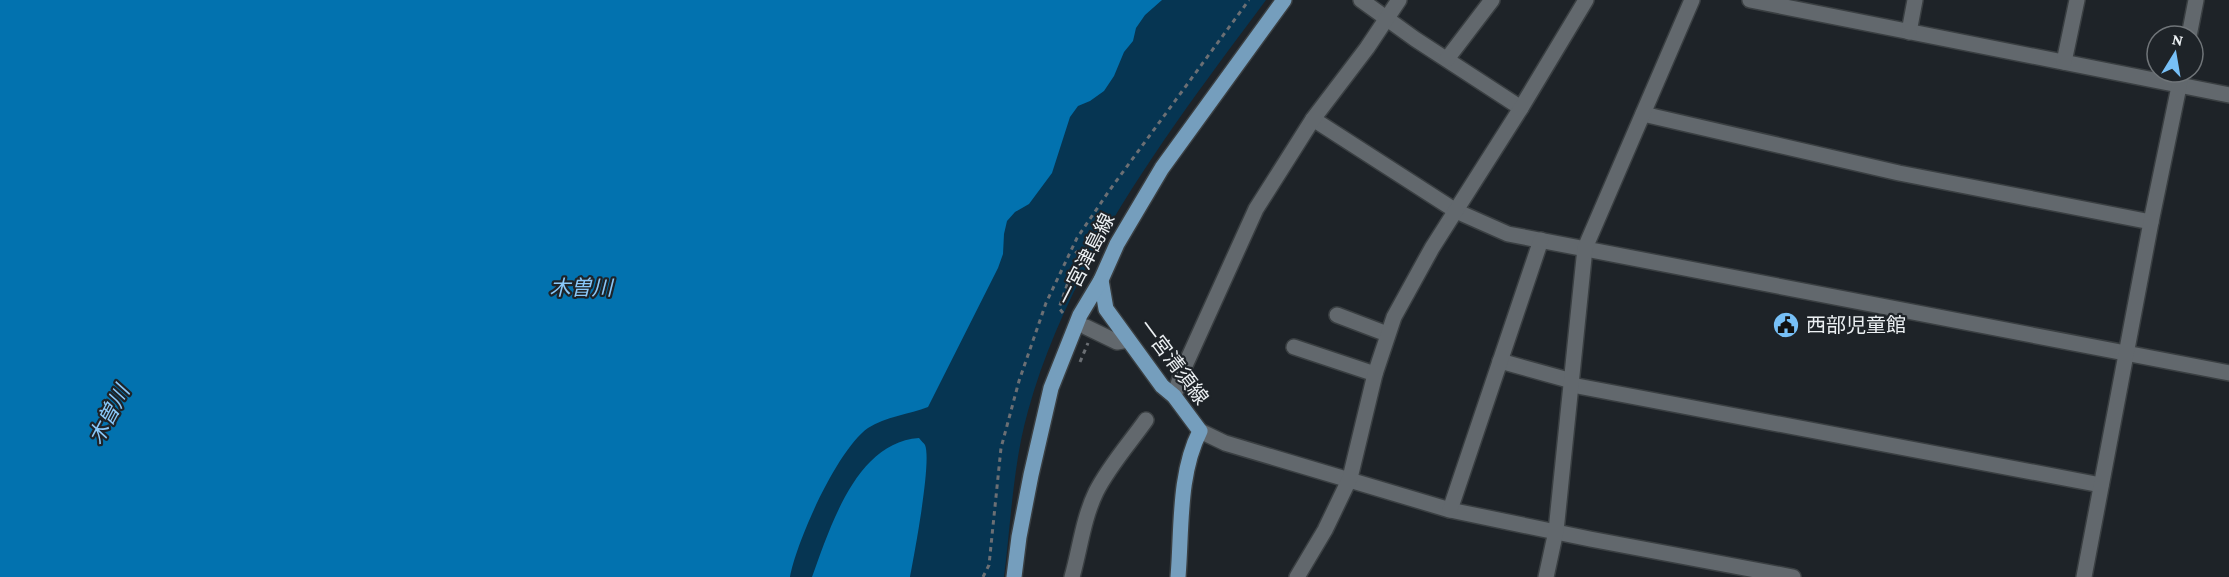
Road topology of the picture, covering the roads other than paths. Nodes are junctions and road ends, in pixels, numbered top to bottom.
1 (1284, 0) edge
2 (1360, 0) edge
3 (1399, 0) edge
4 (1492, 0) edge
5 (1586, 0) edge
6 (1692, 0) edge
7 (1750, 0) edge
8 (1915, 0) edge
9 (2077, 0) edge
10 (2196, 0) edge
11 (1388, 18) junction
12 (2191, 24) edge
13 (1909, 32) junction
14 (1447, 59) junction
15 (2064, 62) junction
16 (2145, 73) edge
17 (2180, 84) edge
18 (2198, 84) edge
19 (2229, 95) edge
20 (1521, 108) junction
21 (1642, 114) junction
22 (1313, 119) junction
23 (1456, 211) junction
24 (2151, 222) junction
25 (1541, 240) junction
26 (1585, 248) junction
27 (1101, 280) junction
28 (1337, 315) dead end
29 (1086, 327) dead end
30 (1387, 334) junction
31 (1128, 339) junction
32 (1294, 347) dead end
33 (2127, 353) junction
34 (1500, 361) junction
35 (2229, 373) edge
36 (1375, 374) junction
37 (1572, 383) junction
38 (1174, 396) junction
39 (1146, 420) dead end
40 (1200, 431) junction
41 (1350, 478) junction
42 (2101, 485) junction
43 (1450, 510) junction
44 (1556, 531) junction
45 (1014, 577) edge
46 (1072, 577) edge
47 (1178, 577) edge
48 (1297, 577) edge
49 (1546, 577) edge
50 (1793, 577) edge
51 (2084, 577) edge

1 - 27 main road, 一宮津島線
2 - 11 street
3 - 11 street
4 - 14 street
5 - 20 street
6 - 21 street
7 - 13 street
8 - 13 street
9 - 15 street
10 - 12 street
11 - 14 street
11 - 22 street
13 - 15 street
14 - 20 street
15 - 16 street
17 - 24 street
18 - 19 street
20 - 23 street
21 - 24 street
21 - 26 street
22 - 23 street
22 - 38 street
23 - 25 street
23 - 30 street
24 - 33 street
25 - 26 street
25 - 34 street
26 - 33 street
26 - 37 street
27 - 31 main road, 一宮清須線
27 - 45 main road, 一宮津島線
28 - 30 street
29 - 31 street
30 - 36 street
31 - 38 main road, 一宮清須線
32 - 36 street
33 - 35 street
33 - 42 street
34 - 37 street
34 - 43 street
36 - 41 street
37 - 42 street
37 - 44 street
38 - 40 main road, 一宮清須線
39 - 46 street
40 - 41 street
40 - 47 main road, 一宮清須線
41 - 43 street
41 - 48 street
42 - 51 street
43 - 44 street
44 - 49 street
44 - 50 street

